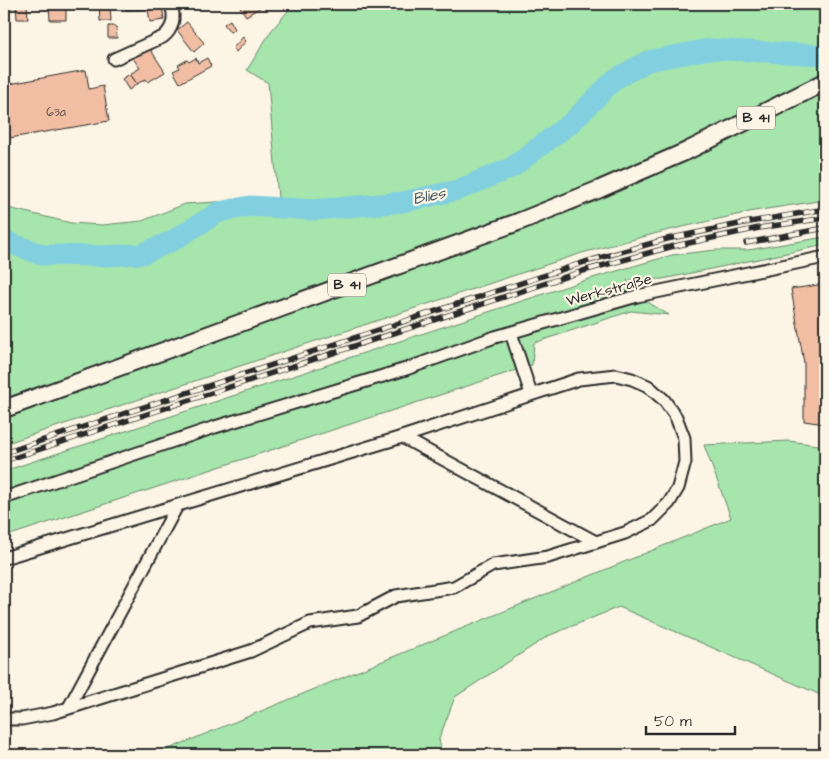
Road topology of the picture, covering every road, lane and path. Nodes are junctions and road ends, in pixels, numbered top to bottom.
1 (171, 4) edge
2 (114, 59) dead end
3 (825, 82) edge
4 (825, 257) edge
5 (511, 333) junction
6 (531, 394) junction
7 (4, 409) edge
8 (402, 438) junction
9 (4, 498) edge
10 (177, 506) junction
11 (596, 542) junction
12 (4, 558) edge
13 (69, 708) junction
14 (4, 719) edge

1 - 2 street
3 - 7 highway, B 41
4 - 5 street, Werkstraße
5 - 6 street
5 - 9 street, Werkstraße
6 - 8 street
6 - 11 street
8 - 10 street
8 - 11 street
10 - 12 street
10 - 13 street
11 - 13 street
13 - 14 street

